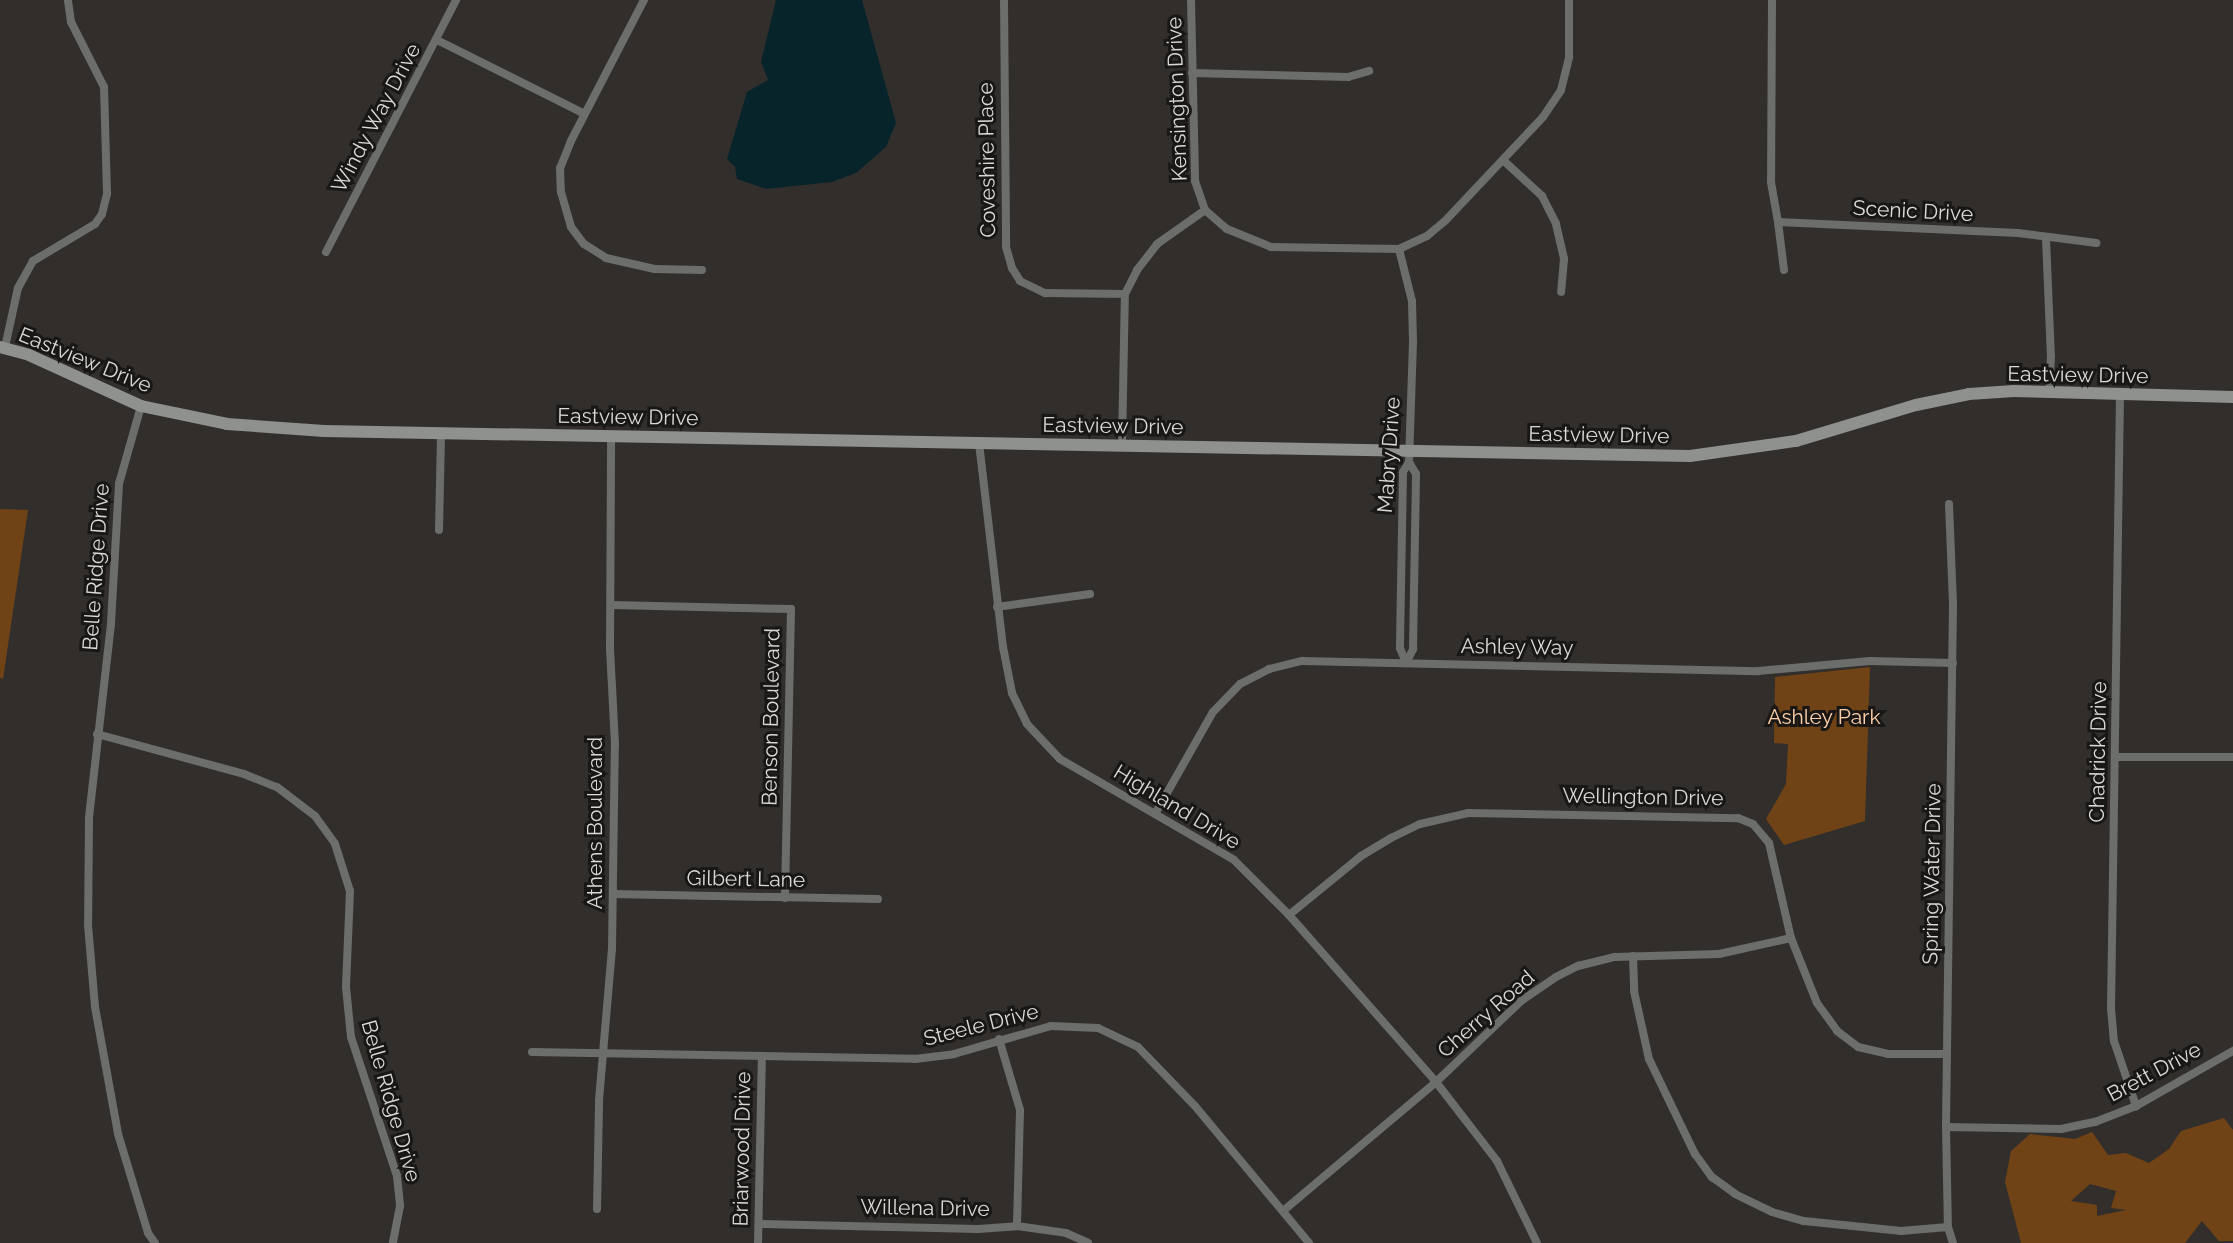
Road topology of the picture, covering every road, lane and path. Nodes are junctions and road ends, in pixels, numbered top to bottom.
1 (68, 0) edge
2 (456, 0) edge
3 (644, 0) edge
4 (1004, 0) edge
5 (1191, 0) edge
6 (1569, 0) edge
7 (1772, 0) edge
8 (437, 40) junction
9 (1369, 71) dead end
10 (1192, 73) junction
11 (585, 114) junction
12 (1504, 161) junction
13 (1205, 210) junction
14 (1778, 222) junction
15 (2046, 239) junction
16 (2096, 243) dead end
17 (1399, 249) junction
18 (326, 252) dead end
19 (702, 270) dead end
20 (1784, 270) dead end
21 (1561, 292) dead end
22 (1125, 294) junction
23 (2, 347) edge
24 (2049, 392) junction
25 (2120, 395) junction
26 (2233, 397) edge
27 (141, 406) junction
28 (441, 432) junction
29 (611, 436) junction
30 (979, 443) junction
31 (1122, 445) junction
32 (1409, 456) junction
33 (1949, 504) dead end
34 (438, 530) dead end
35 (1090, 594) dead end
36 (611, 605) junction
37 (997, 607) junction
38 (1406, 663) junction
39 (1953, 663) junction
40 (97, 734) junction
41 (2116, 757) junction
42 (2233, 757) edge
43 (1155, 814) junction
44 (613, 894) junction
45 (785, 898) junction
46 (878, 899) dead end
47 (1289, 915) junction
48 (1791, 938) junction
49 (1634, 956) junction
50 (999, 1039) junction
51 (2233, 1051) edge
52 (532, 1052) dead end
53 (604, 1052) junction
54 (1947, 1054) junction
55 (762, 1056) junction
56 (1436, 1082) junction
57 (2136, 1106) junction
58 (1946, 1127) junction
59 (597, 1209) dead end
60 (1283, 1211) junction
61 (759, 1224) junction
62 (1017, 1226) junction
63 (1948, 1227) junction
64 (154, 1243) edge
65 (393, 1243) edge
66 (758, 1243) edge
67 (1088, 1243) edge
68 (1309, 1243) edge
69 (1538, 1243) edge
70 (1953, 1243) edge

1 - 23 street
2 - 8 street, Windy Way Drive
3 - 11 street
4 - 22 street, Coveshire Place
5 - 10 street, Kensington Drive
6 - 12 street
7 - 14 street
8 - 11 street
8 - 18 street, Windy Way Drive
9 - 10 street
10 - 13 street, Kensington Drive
11 - 19 street
12 - 17 street
12 - 21 street
13 - 17 street
13 - 22 street
14 - 15 street, Scenic Drive
14 - 20 street
15 - 16 street, Scenic Drive
15 - 24 street
17 - 32 street, Mabry Drive
22 - 31 street
23 - 27 street, Eastview Drive
24 - 25 street, Eastview Drive
24 - 32 street, Eastview Drive
25 - 26 street, Eastview Drive
25 - 41 street, Chadrick Drive
27 - 28 street, Eastview Drive
27 - 40 street, Belle Ridge Drive
28 - 29 street, Eastview Drive
28 - 34 street
29 - 30 street, Eastview Drive
29 - 36 street, Athens Boulevard
30 - 31 street, Eastview Drive
30 - 37 street, Highland Drive
31 - 32 street, Eastview Drive
32 - 38 street, Mabry Drive
32 - 38 street
33 - 39 street, Spring Water Drive
35 - 37 street
36 - 44 street, Athens Boulevard
36 - 45 street, Benson Boulevard
37 - 43 street, Highland Drive
38 - 39 street, Ashley Way
38 - 43 street, Ashley Way
39 - 54 street, Spring Water Drive
40 - 64 street, Belle Ridge Drive
40 - 65 street, Belle Ridge Drive
41 - 42 street
41 - 57 street, Chadrick Drive
43 - 47 street, Highland Drive
44 - 45 street, Gilbert Lane
44 - 53 street, Athens Boulevard
45 - 46 street, Gilbert Lane
47 - 48 street, Wellington Drive
47 - 56 street, Highland Drive
48 - 49 street, Cherry Road
48 - 54 street, Wellington Drive
49 - 56 street, Cherry Road
49 - 63 street
50 - 55 street, Steele Drive
50 - 60 street, Steele Drive
50 - 62 street
51 - 57 street, Brett Drive
52 - 53 street, Steele Drive
53 - 55 street, Steele Drive
53 - 59 street, Athens Boulevard
54 - 58 street, Spring Water Drive
55 - 61 street, Briarwood Drive
56 - 60 street, Cherry Road
56 - 69 street, Highland Drive
57 - 58 street, Brett Drive
58 - 63 street, Spring Water Drive
60 - 68 street, Steele Drive
61 - 62 street, Willena Drive
61 - 66 street, Briarwood Drive
62 - 67 street, Willena Drive
63 - 70 street, Spring Water Drive

